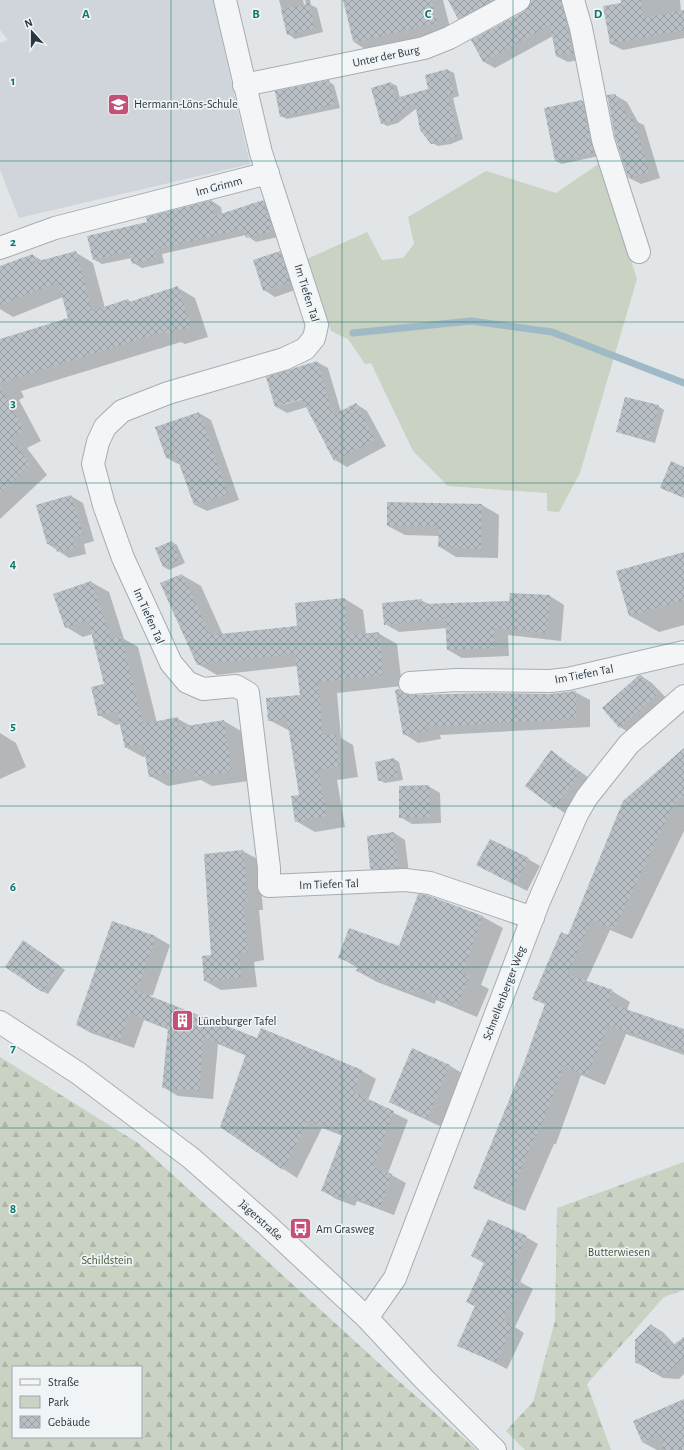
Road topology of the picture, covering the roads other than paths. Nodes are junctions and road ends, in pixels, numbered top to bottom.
1 (225, 0) edge
2 (519, 0) edge
3 (574, 0) edge
4 (244, 85) junction
5 (268, 173) junction
6 (0, 248) edge
7 (639, 252) dead end
8 (684, 652) edge
9 (410, 683) dead end
10 (684, 696) edge
11 (533, 918) junction
12 (0, 1022) edge
13 (367, 1318) junction
14 (495, 1450) edge

1 - 4 street
2 - 4 street, Unter der Burg
3 - 7 street
4 - 5 street
5 - 6 street, Im Grimm
5 - 11 street, Im Tiefen Tal
8 - 9 street, Im Tiefen Tal
10 - 11 street, Schnellenberger Weg
11 - 13 street, Schnellenberger Weg
12 - 13 street, Jägerstraße
13 - 14 street, Jägerstraße

